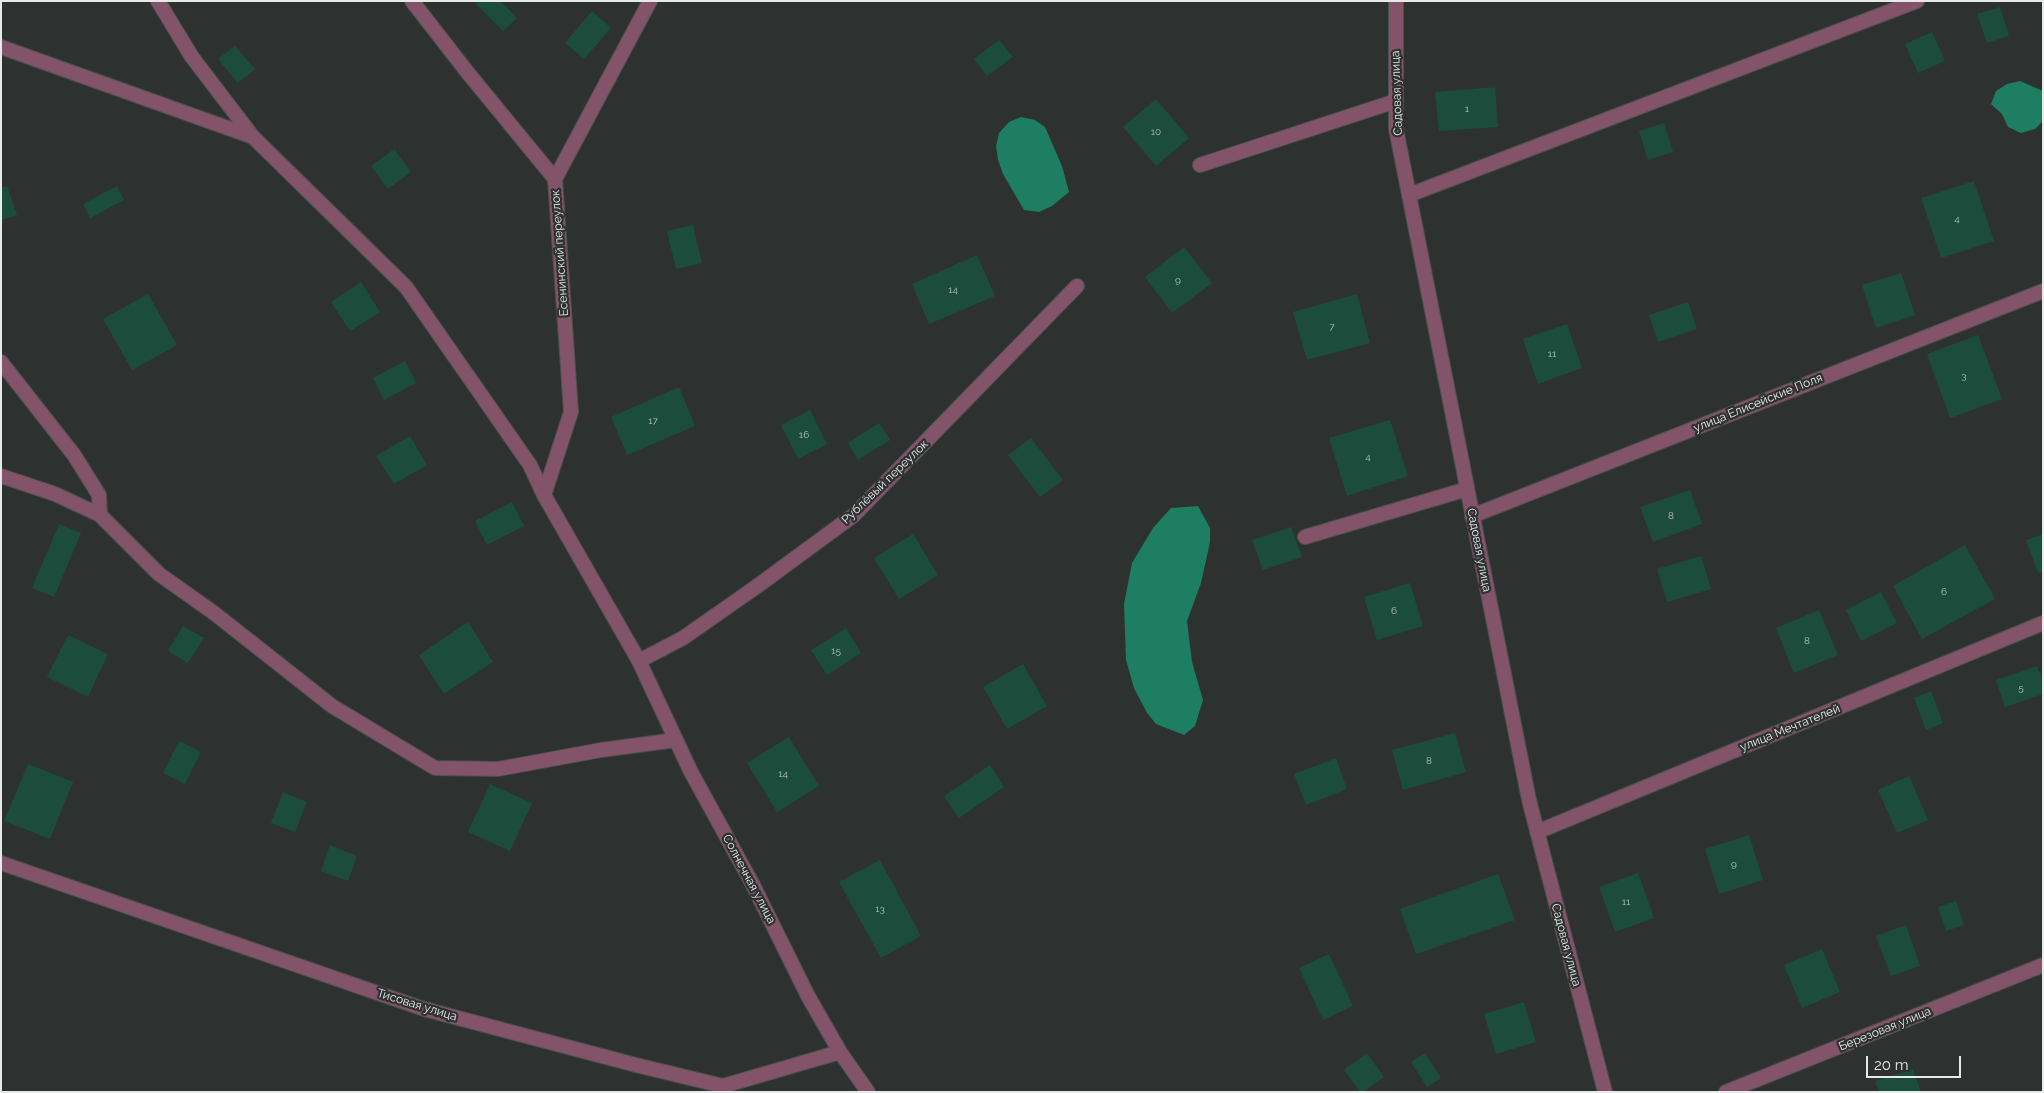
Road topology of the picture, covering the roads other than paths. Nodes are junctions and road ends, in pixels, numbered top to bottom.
1 (158, 1) edge
2 (412, 1) edge
3 (650, 1) edge
4 (1396, 1) edge
5 (1917, 1) edge
6 (1, 47) edge
7 (1396, 101) junction
8 (253, 137) junction
9 (1200, 165) dead end
10 (554, 179) junction
11 (1409, 195) junction
12 (1077, 286) dead end
13 (2043, 291) edge
14 (1, 362) edge
15 (1, 476) edge
16 (1467, 489) junction
17 (544, 495) junction
18 (100, 515) junction
19 (1472, 516) junction
20 (1305, 537) dead end
21 (2043, 623) edge
22 (639, 661) junction
23 (676, 740) junction
24 (1537, 832) junction
25 (1, 863) edge
26 (2043, 965) edge
27 (840, 1052) junction
28 (868, 1092) edge
29 (1605, 1092) edge
30 (1726, 1092) edge

1 - 8 street, Солнечная улица
2 - 10 street
3 - 10 street, Есенинский переулок
4 - 7 street, Садовая улица
5 - 11 street
6 - 8 street
7 - 9 street
7 - 11 street, Садовая улица
8 - 17 street, Солнечная улица
10 - 17 street, Есенинский переулок
11 - 16 street, Садовая улица
12 - 22 street, Рублёвый переулок
13 - 19 street, улица Елисейские Поля
14 - 18 street
15 - 18 street
16 - 19 street, Садовая улица
16 - 20 street
17 - 22 street, Солнечная улица
18 - 23 street
19 - 24 street, Садовая улица
21 - 24 street, улица Мечтателей
22 - 23 street, Солнечная улица
23 - 27 street, Солнечная улица
24 - 29 street, Садовая улица
25 - 27 street, Тисовая улица
26 - 30 street, Березовая улица
27 - 28 street, Солнечная улица

